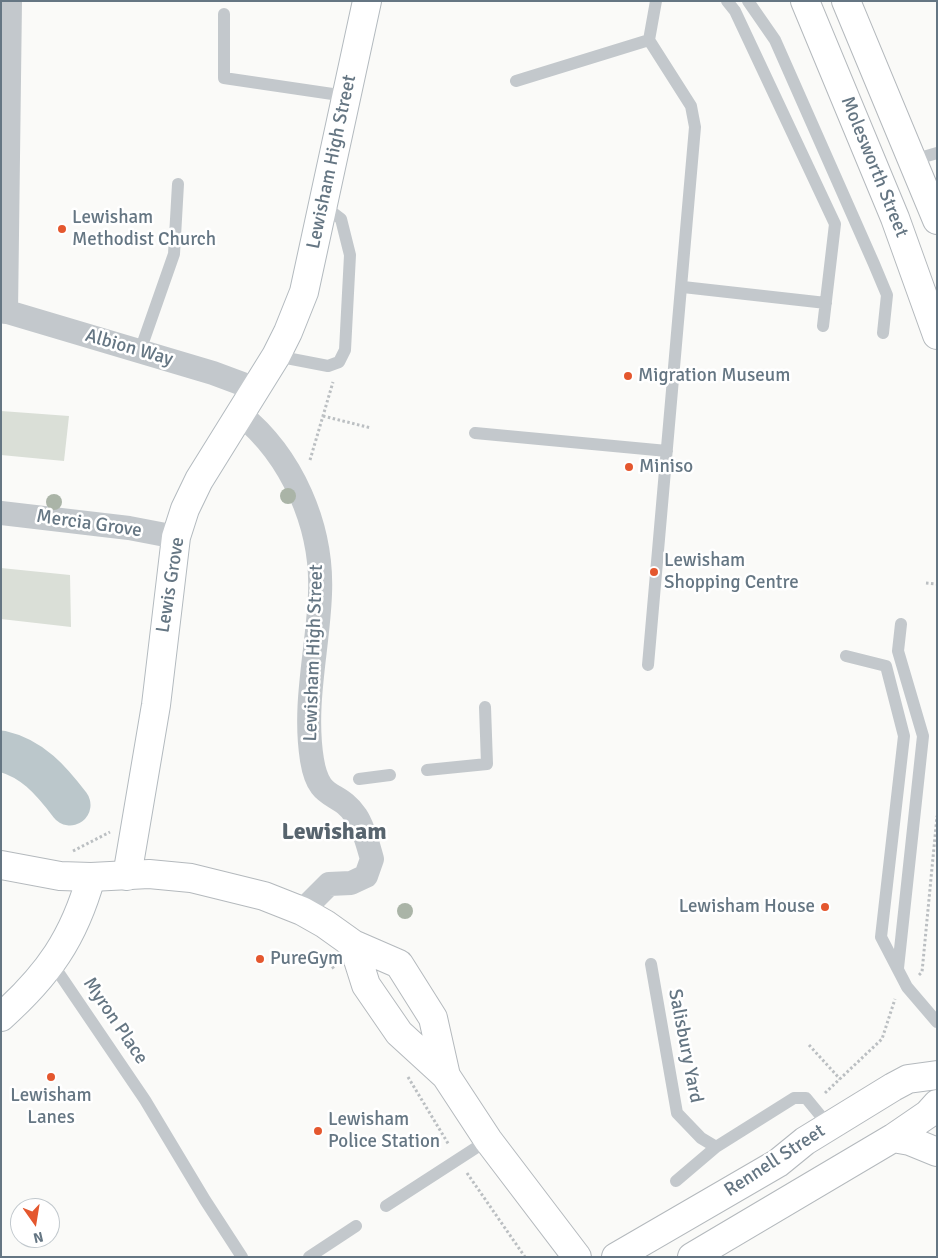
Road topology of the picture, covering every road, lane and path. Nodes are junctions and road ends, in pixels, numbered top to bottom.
1 (10, 1) edge
2 (368, 1) edge
3 (656, 1) edge
4 (727, 1) edge
5 (748, 1) edge
6 (805, 1) edge
7 (846, 1) edge
8 (224, 14) dead end
9 (649, 40) junction
10 (516, 81) dead end
11 (346, 96) junction
12 (925, 157) edge
13 (178, 184) dead end
14 (324, 206) junction
15 (937, 220) edge
16 (683, 287) junction
17 (826, 303) junction
18 (4, 311) edge
19 (293, 321) joint
20 (823, 326) dead end
21 (883, 333) dead end
22 (937, 335) edge
23 (140, 351) junction
24 (276, 356) junction
25 (339, 362) junction
26 (256, 389) junction
27 (240, 414) junction
28 (323, 416) junction
29 (371, 428) dead end
30 (475, 433) dead end
31 (667, 451) junction
32 (300, 492) junction
33 (1, 513) edge
34 (176, 537) junction
35 (926, 583) dead end
36 (937, 584) edge
37 (900, 624) dead end
38 (846, 656) dead end
39 (648, 665) dead end
40 (485, 707) dead end
41 (427, 770) dead end
42 (390, 776) dead end
43 (359, 779) dead end
44 (937, 816) edge
45 (112, 830) dead end
46 (67, 854) dead end
47 (1, 865) edge
48 (127, 876) junction
49 (91, 877) junction
50 (302, 911) junction
51 (353, 944) junction
52 (52, 963) junction
53 (651, 964) dead end
54 (898, 968) junction
55 (922, 972) dead end
56 (894, 1000) dead end
57 (1, 1017) edge
58 (937, 1022) edge
59 (809, 1044) dead end
60 (937, 1075) edge
61 (446, 1076) junction
62 (840, 1079) junction
63 (813, 1104) junction
64 (937, 1104) edge
65 (829, 1126) junction
66 (893, 1138) junction
67 (488, 1140) junction
68 (716, 1147) junction
69 (937, 1152) edge
70 (676, 1182) dead end
71 (386, 1206) dead end
72 (356, 1226) dead end
73 (242, 1257) edge
74 (309, 1257) edge
75 (577, 1257) edge
76 (616, 1257) edge
77 (692, 1257) edge

1 - 18 street
2 - 11 main road, Lewisham High Street
3 - 9 lane
4 - 17 lane
5 - 21 lane
6 - 22 main road, Molesworth Street
7 - 12 main road, Molesworth Street
8 - 11 lane
9 - 10 lane
9 - 16 lane
11 - 14 main road, Lewisham High Street
12 - 15 main road, Molesworth Street
13 - 23 lane
14 - 19 main road, Lewisham High Street
14 - 25 lane
16 - 17 lane
16 - 31 lane
17 - 20 lane
18 - 23 street, Albion Way
19 - 24 main road, Lewis Grove
23 - 26 street, Albion Way
24 - 25 lane
24 - 26 main road, Lewis Grove
25 - 28 path
26 - 27 main road, Lewis Grove
27 - 32 street, Lewisham High Street
27 - 34 main road, Lewis Grove
28 - 29 path
28 - 32 path
30 - 31 lane
31 - 39 lane
32 - 50 street, Lewisham High Street
33 - 34 street, Mercia Grove
34 - 48 main road, Lewis Grove
35 - 36 path
37 - 54 lane
38 - 54 lane
40 - 41 lane
42 - 43 lane
44 - 55 path
45 - 46 path
47 - 49 main road
48 - 49 main road
48 - 50 main road
49 - 52 main road
50 - 51 main road
51 - 61 main road
51 - 61 main road
52 - 57 main road
52 - 73 lane, Myron Place
53 - 68 lane, Salisbury Yard
54 - 58 lane
56 - 62 path
59 - 62 path
60 - 65 main road, Rennell Street
61 - 67 main road
62 - 63 path
63 - 65 lane
63 - 68 lane
64 - 66 main road, Rennell Street
65 - 76 main road, Rennell Street
66 - 69 main road
66 - 77 main road, Rennell Street
67 - 71 lane
67 - 75 main road
68 - 70 lane
72 - 74 lane

